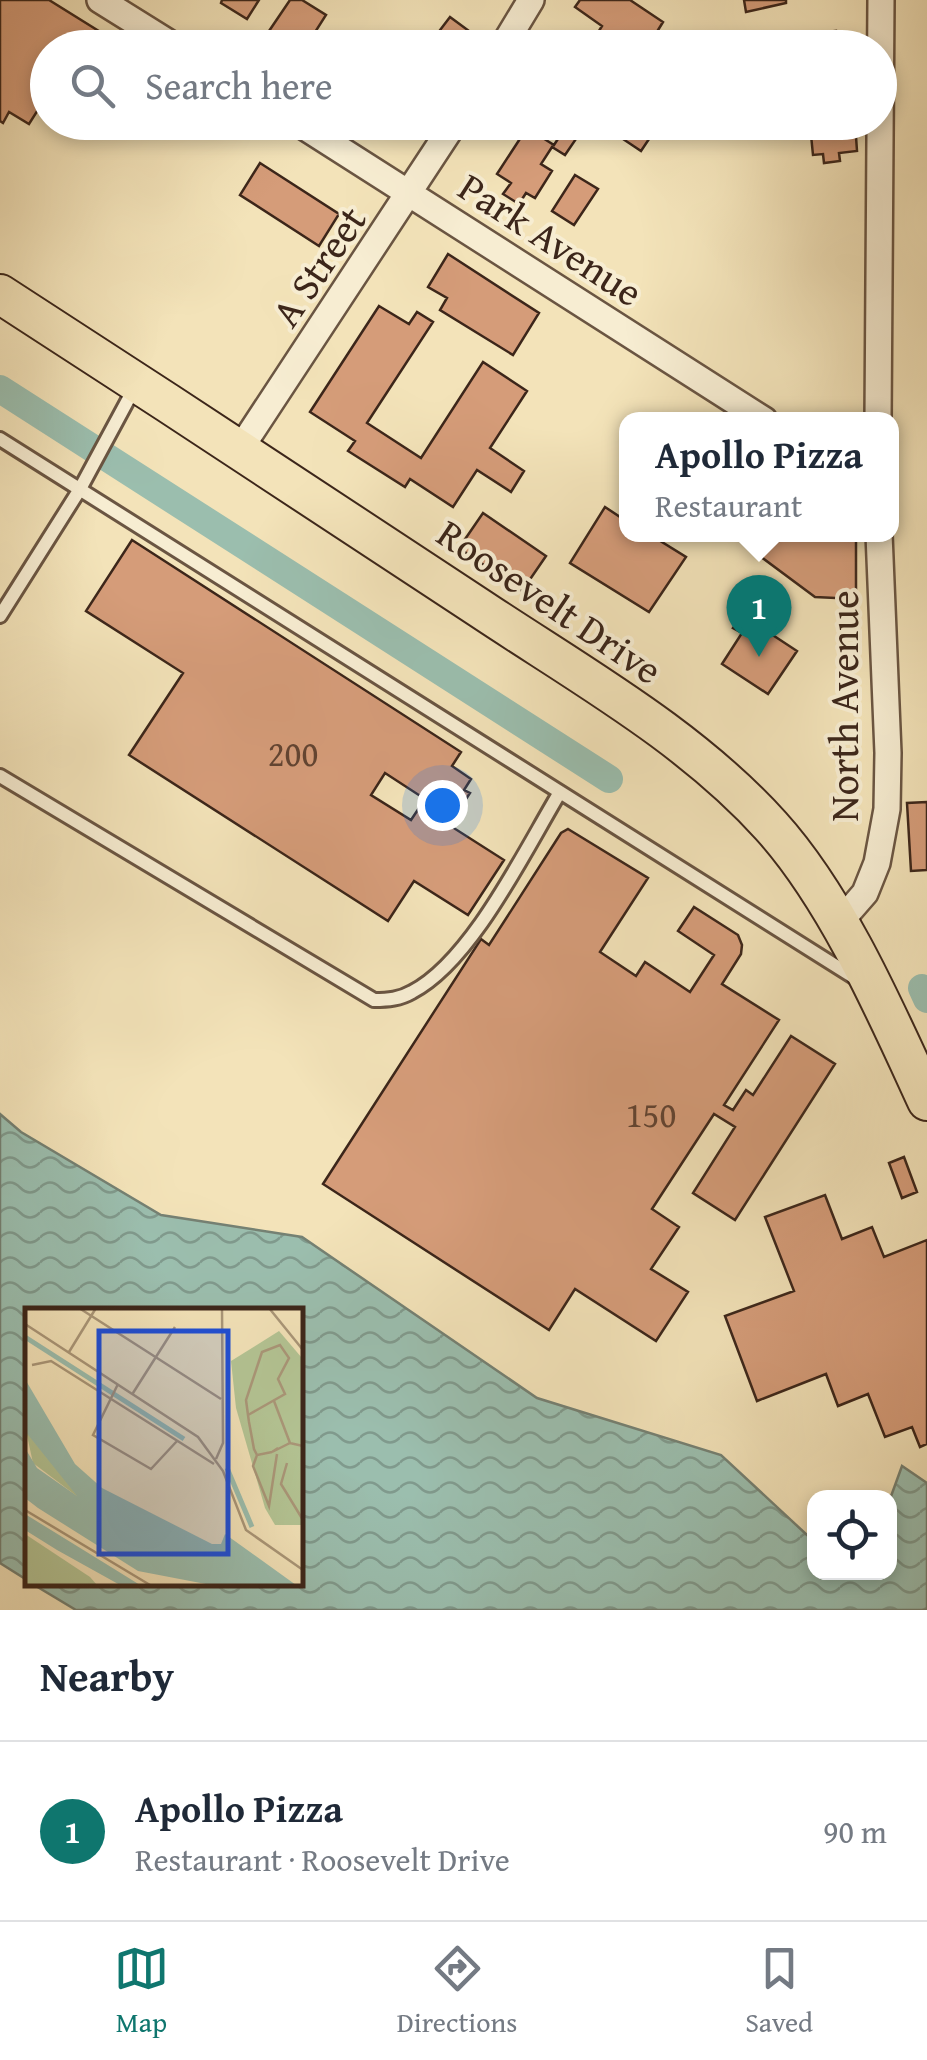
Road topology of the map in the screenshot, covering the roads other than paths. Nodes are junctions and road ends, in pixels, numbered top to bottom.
1 (100, 0) edge
2 (532, 0) edge
3 (881, 0) edge
4 (148, 30) edge
5 (513, 30) edge
6 (881, 30) edge
7 (327, 140) edge
8 (444, 140) edge
9 (880, 140) edge
10 (411, 193) junction
11 (0, 294) edge
12 (130, 396) junction
13 (752, 412) edge
14 (878, 412) edge
15 (0, 439) edge
16 (240, 449) junction
17 (84, 483) junction
18 (879, 542) edge
19 (0, 616) edge
20 (0, 776) edge
21 (560, 792) junction
22 (838, 924) junction
23 (874, 990) junction
24 (927, 1102) edge

1 - 4 street
2 - 5 street
3 - 6 street
7 - 10 street, Park Avenue
8 - 10 street, A Street
9 - 14 street
10 - 13 street, Park Avenue
10 - 16 street, A Street
11 - 12 main road, Roosevelt Drive
12 - 16 main road, Roosevelt Drive
12 - 17 lane
15 - 17 lane
16 - 22 main road, Roosevelt Drive
17 - 19 lane
17 - 21 lane
18 - 22 street, North Avenue
20 - 21 lane
21 - 23 lane
22 - 23 main road, Roosevelt Drive
23 - 24 main road, Roosevelt Drive

